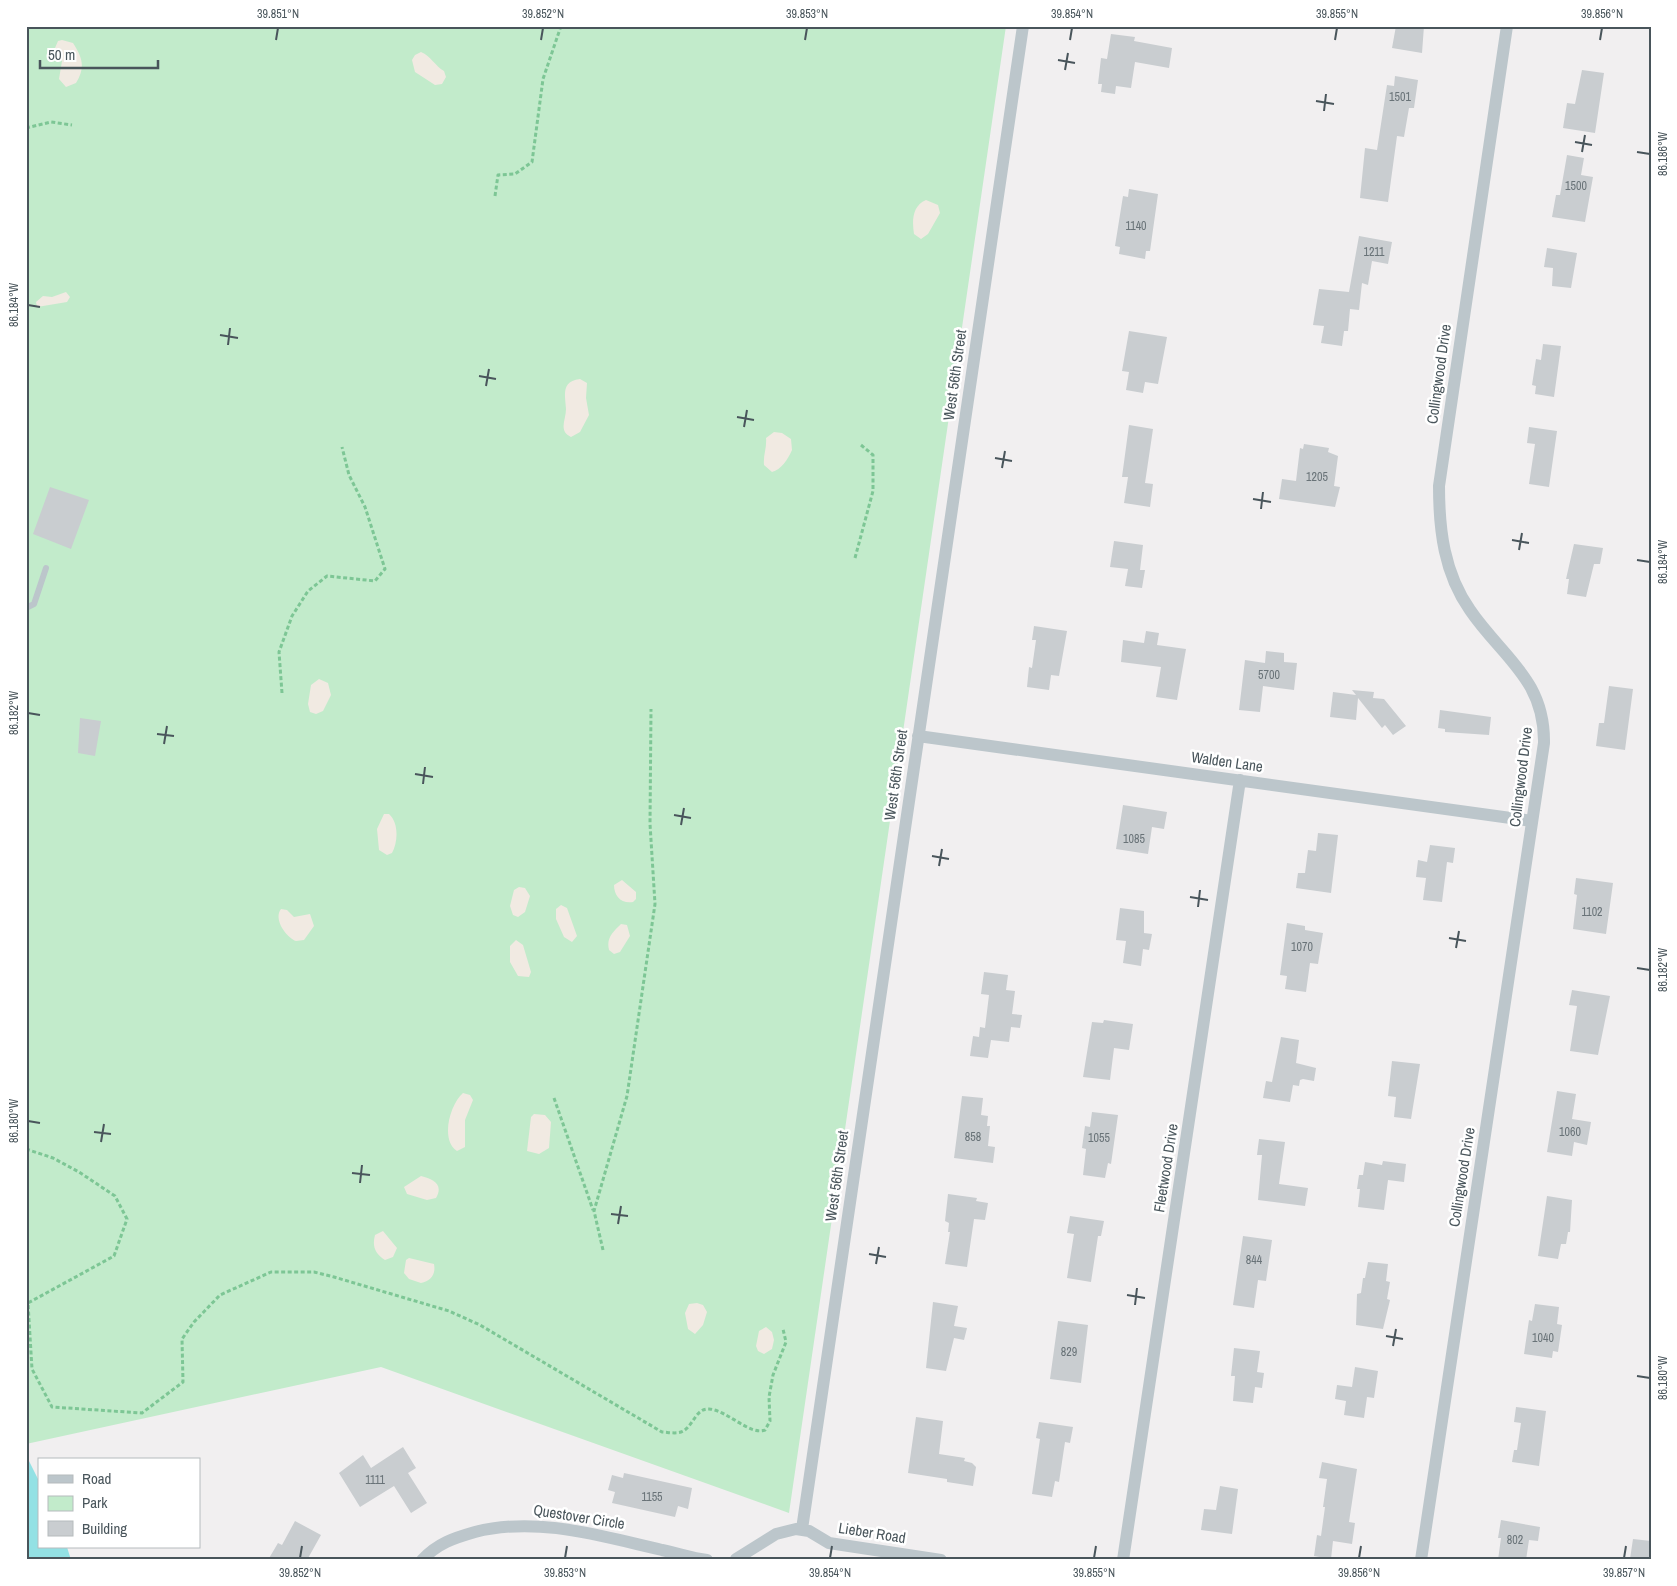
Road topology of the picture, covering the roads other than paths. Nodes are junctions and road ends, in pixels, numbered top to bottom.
1 (1023, 26) edge
2 (1508, 26) edge
3 (46, 568) dead end
4 (26, 608) edge
5 (918, 736) junction
6 (1240, 780) junction
7 (1532, 820) junction
8 (802, 1529) junction
9 (422, 1560) edge
10 (707, 1560) edge
11 (734, 1560) edge
12 (941, 1560) edge
13 (1124, 1560) edge
14 (1421, 1560) edge

1 - 5 street, West 56th Street
2 - 7 street, Collingwood Drive
3 - 4 lane
5 - 6 street, Walden Lane
5 - 8 street, West 56th Street
6 - 7 street, Walden Lane
6 - 13 street, Fleetwood Drive
7 - 14 street, Collingwood Drive
8 - 11 street
8 - 12 street, Lieber Road
9 - 10 street, Questover Circle

